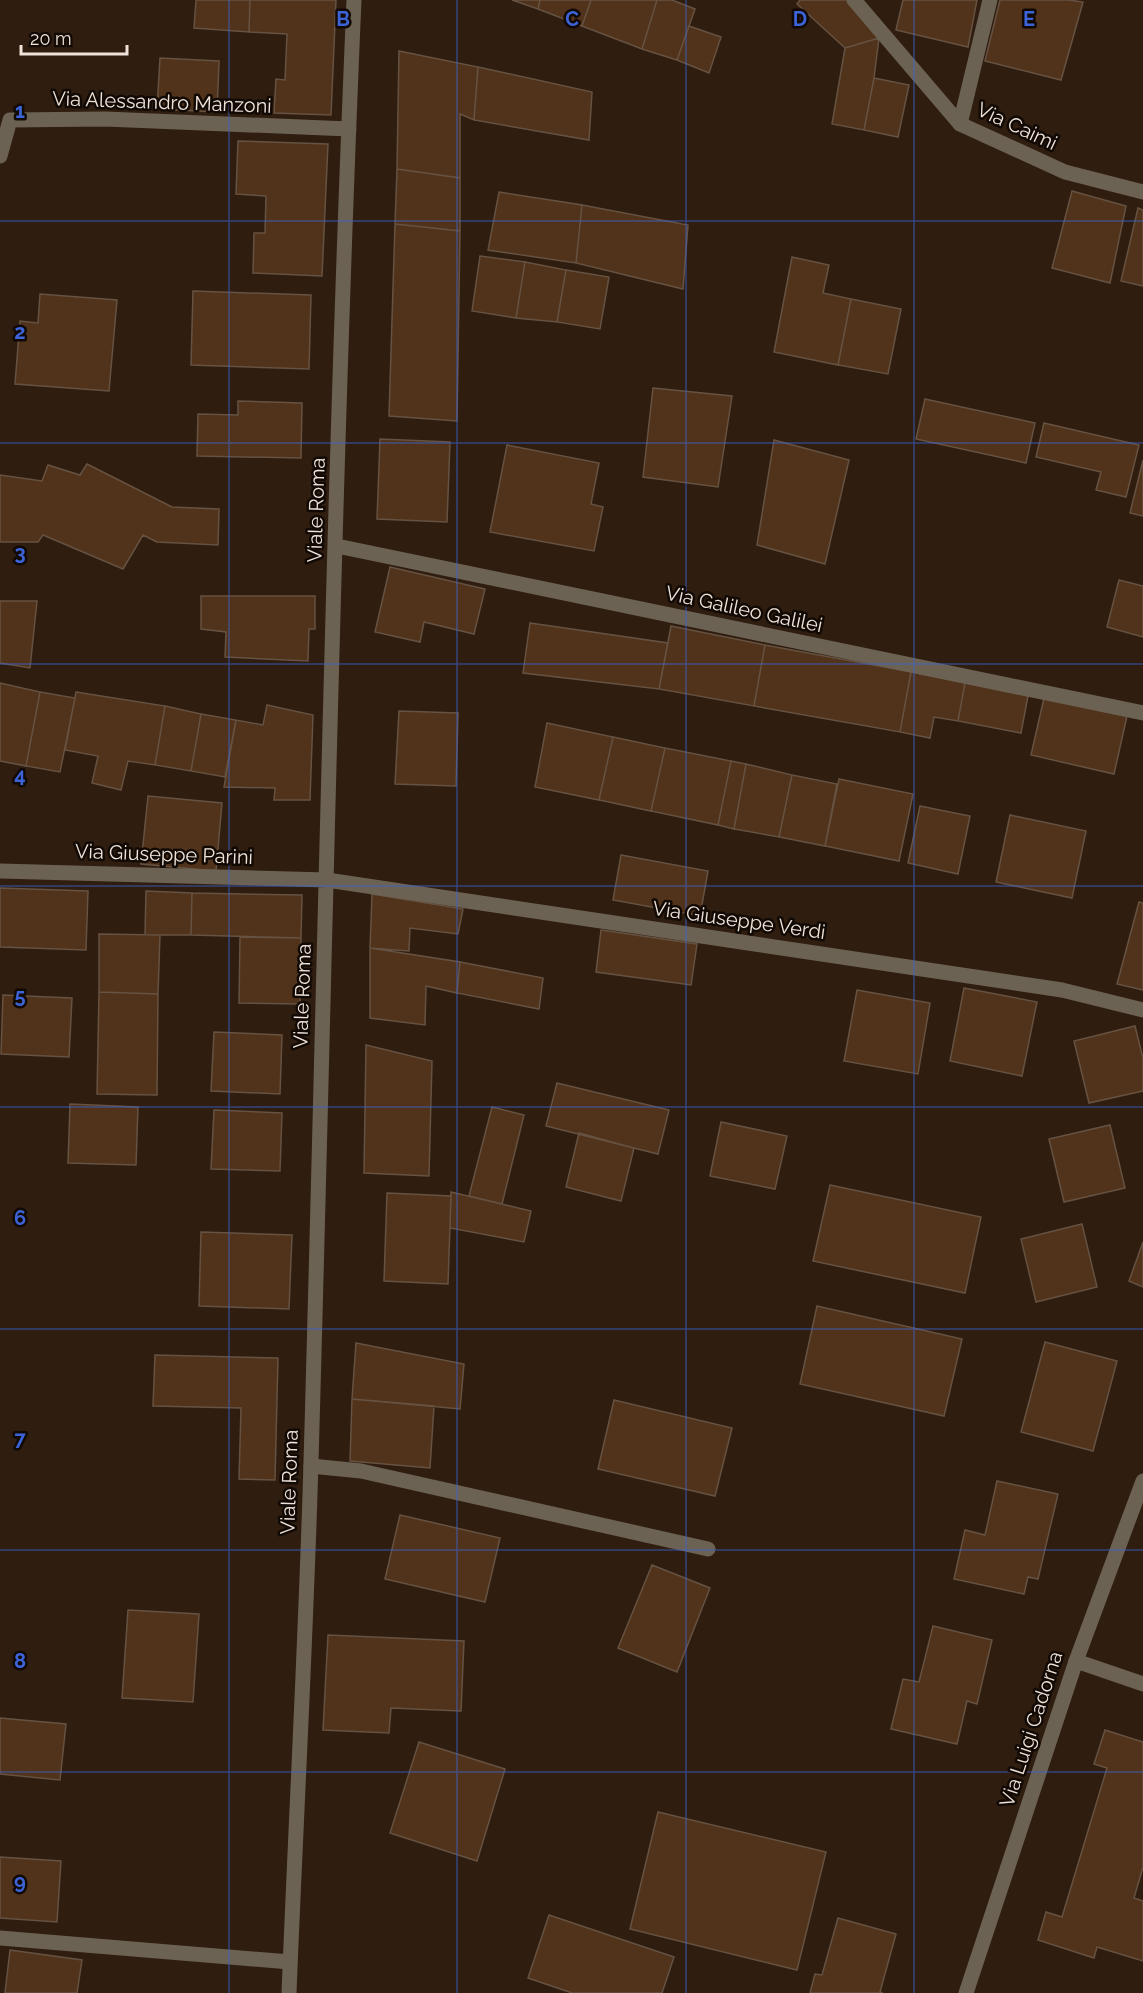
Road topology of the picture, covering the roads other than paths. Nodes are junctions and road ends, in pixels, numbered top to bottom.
1 (354, 0) edge
2 (854, 0) edge
3 (990, 0) edge
4 (960, 124) junction
5 (349, 129) junction
6 (0, 156) edge
7 (1143, 192) edge
8 (337, 546) junction
9 (1143, 712) edge
10 (0, 871) edge
11 (327, 880) junction
12 (1143, 1010) edge
13 (311, 1466) junction
14 (1143, 1481) edge
15 (708, 1548) dead end
16 (1076, 1661) junction
17 (1143, 1684) edge
18 (0, 1938) edge
19 (290, 1962) junction
20 (289, 1993) edge
21 (966, 1993) edge

1 - 5 street, Viale Roma
2 - 4 street, Via Caimi
3 - 4 street
4 - 7 street, Via Caimi
5 - 6 street, Via Alessandro Manzoni
5 - 8 street, Viale Roma
8 - 9 street, Via Galileo Galilei
8 - 11 street, Viale Roma
10 - 11 street, Via Giuseppe Parini
11 - 12 street, Via Giuseppe Verdi
11 - 13 street, Viale Roma
13 - 15 street
13 - 19 street, Viale Roma
14 - 16 street, Via Luigi Cadorna
16 - 17 street
16 - 21 street, Via Luigi Cadorna
18 - 19 street
19 - 20 street, Viale Roma

